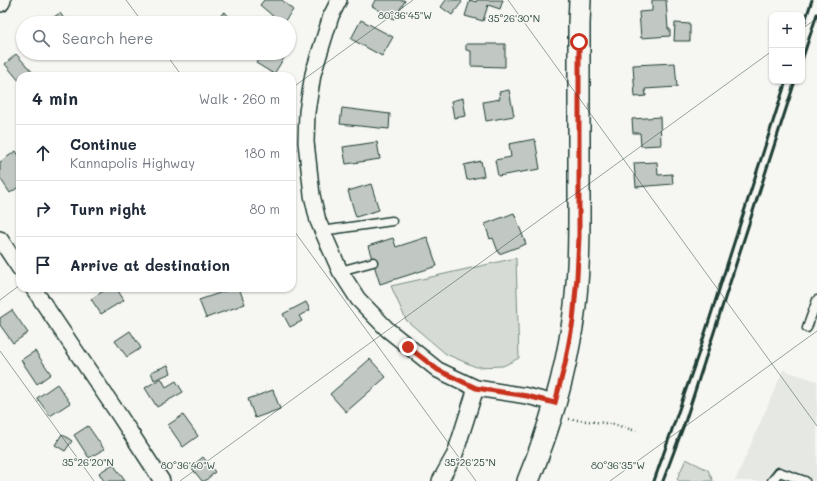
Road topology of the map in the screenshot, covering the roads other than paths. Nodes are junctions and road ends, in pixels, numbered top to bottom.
1 (339, 0) edge
2 (580, 0) edge
3 (392, 222) dead end
4 (322, 231) junction
5 (0, 239) edge
6 (373, 262) dead end
7 (16, 263) edge
8 (340, 271) junction
9 (36, 292) edge
10 (817, 300) edge
11 (807, 328) dead end
12 (476, 388) junction
13 (555, 403) junction
14 (162, 481) edge
15 (440, 481) edge
16 (528, 481) edge
17 (772, 481) edge
18 (804, 481) edge

1 - 4 street
2 - 13 main road
3 - 4 lane
4 - 8 street
5 - 7 street
6 - 8 lane
8 - 12 street
9 - 14 street
10 - 11 lane
12 - 13 street
12 - 15 street
13 - 16 main road
17 - 18 lane

